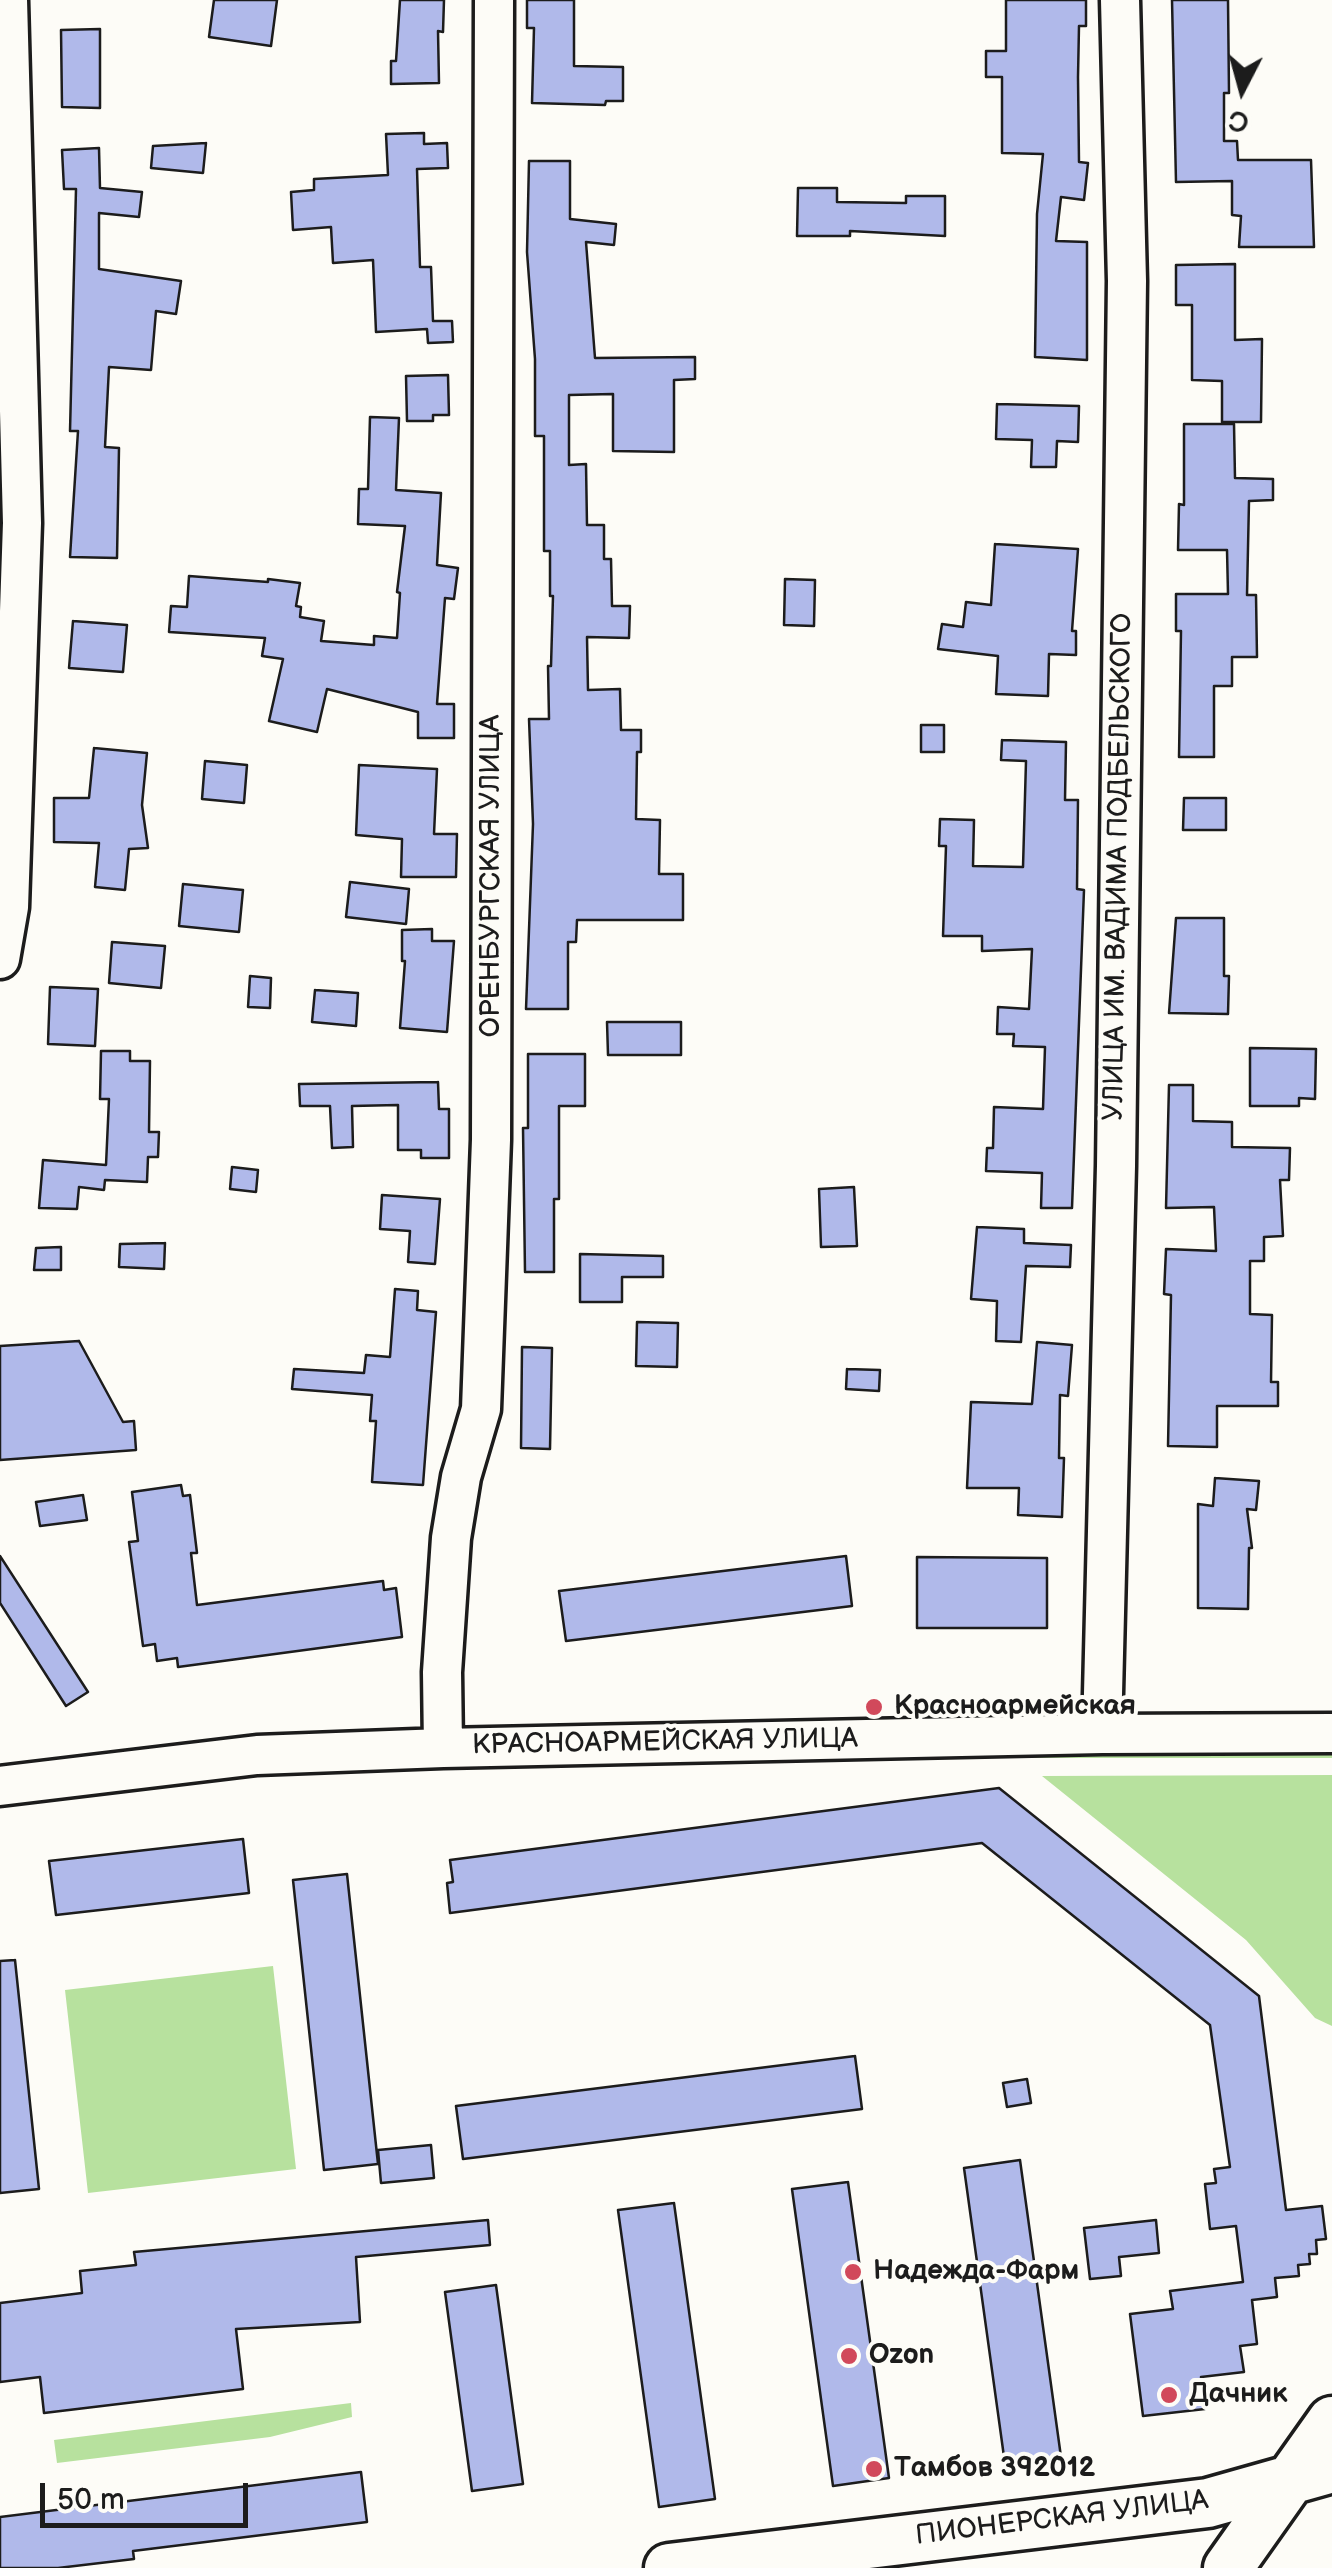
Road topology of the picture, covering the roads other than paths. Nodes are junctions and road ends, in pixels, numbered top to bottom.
1 (8, 0) edge
2 (494, 0) edge
3 (1120, 0) edge
4 (0, 958) edge
5 (1332, 1733) edge
6 (1102, 1734) junction
7 (442, 1748) junction
8 (0, 1786) edge
9 (1332, 2423) edge
10 (1311, 2474) edge
11 (669, 2568) edge
12 (1228, 2568) edge

1 - 4 street
2 - 7 street, ОРЕНБУРГСКАЯ УЛИЦА
3 - 6 street, УЛИЦА ИМ. ВАДИМА ПОДБЕЛЬСКОГО
5 - 6 street, КРАСНОАРМЕЙСКАЯ УЛИЦА
6 - 7 street, КРАСНОАРМЕЙСКАЯ УЛИЦА
7 - 8 street, КРАСНОАРМЕЙСКАЯ УЛИЦА
9 - 10 main road
10 - 11 main road, ПИОНЕРСКАЯ УЛИЦА
10 - 12 main road

